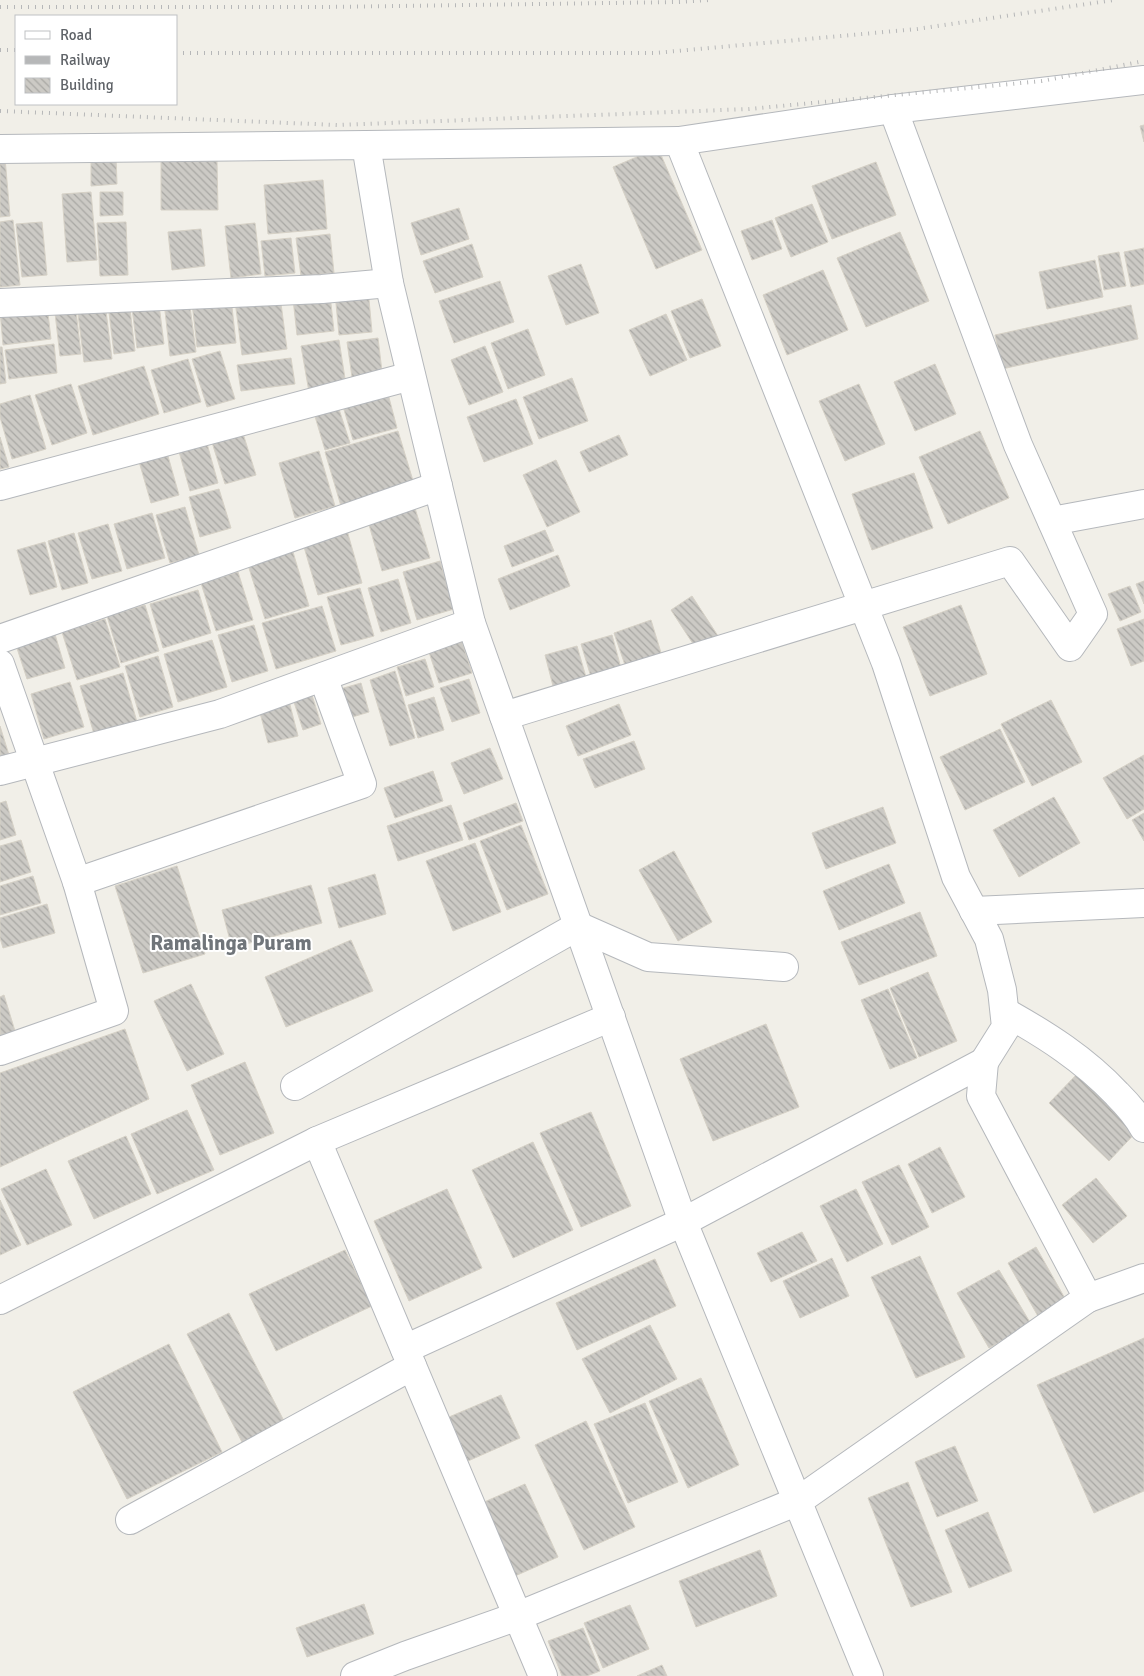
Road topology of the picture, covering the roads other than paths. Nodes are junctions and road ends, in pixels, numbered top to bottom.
1 (1144, 80) edge
2 (893, 109) junction
3 (679, 141) junction
4 (366, 145) junction
5 (0, 149) edge
6 (389, 283) junction
7 (0, 303) edge
8 (411, 376) junction
9 (0, 486) edge
10 (438, 486) junction
11 (1144, 504) edge
12 (1052, 521) junction
13 (864, 605) junction
14 (470, 623) junction
15 (0, 639) edge
16 (0, 664) edge
17 (323, 677) junction
18 (504, 716) junction
19 (35, 762) junction
20 (0, 771) edge
21 (77, 882) junction
22 (1144, 903) edge
23 (974, 911) junction
24 (578, 926) junction
25 (784, 967) dead end
26 (1004, 1012) junction
27 (611, 1017) junction
28 (0, 1051) edge
29 (984, 1062) junction
30 (295, 1086) dead end
31 (1144, 1128) edge
32 (317, 1141) junction
33 (683, 1222) junction
34 (1144, 1278) edge
35 (1088, 1298) junction
36 (0, 1300) edge
37 (408, 1358) junction
38 (798, 1501) junction
39 (130, 1520) dead end
40 (518, 1616) junction
41 (355, 1676) edge
42 (543, 1676) edge
43 (869, 1676) edge

1 - 2 street
2 - 3 street
2 - 12 street
3 - 4 street
3 - 13 street
4 - 5 street
4 - 6 street
6 - 7 street
6 - 8 street
8 - 9 street
8 - 10 street
10 - 14 street
10 - 15 street
11 - 12 street
12 - 13 street
13 - 18 street
13 - 23 street
14 - 17 street
14 - 18 street
16 - 19 street
17 - 19 street
17 - 21 street
18 - 24 street
19 - 20 street
19 - 21 street
21 - 28 street
22 - 23 street
23 - 26 street
24 - 25 street
24 - 27 street
24 - 30 street
26 - 29 street
26 - 31 street
27 - 32 street
27 - 33 street
29 - 33 street
29 - 35 street
32 - 36 street
32 - 37 street
33 - 37 street
33 - 38 street
34 - 35 street
35 - 38 street
37 - 39 street
37 - 40 street
38 - 40 street
38 - 43 street
40 - 41 street
40 - 42 street

